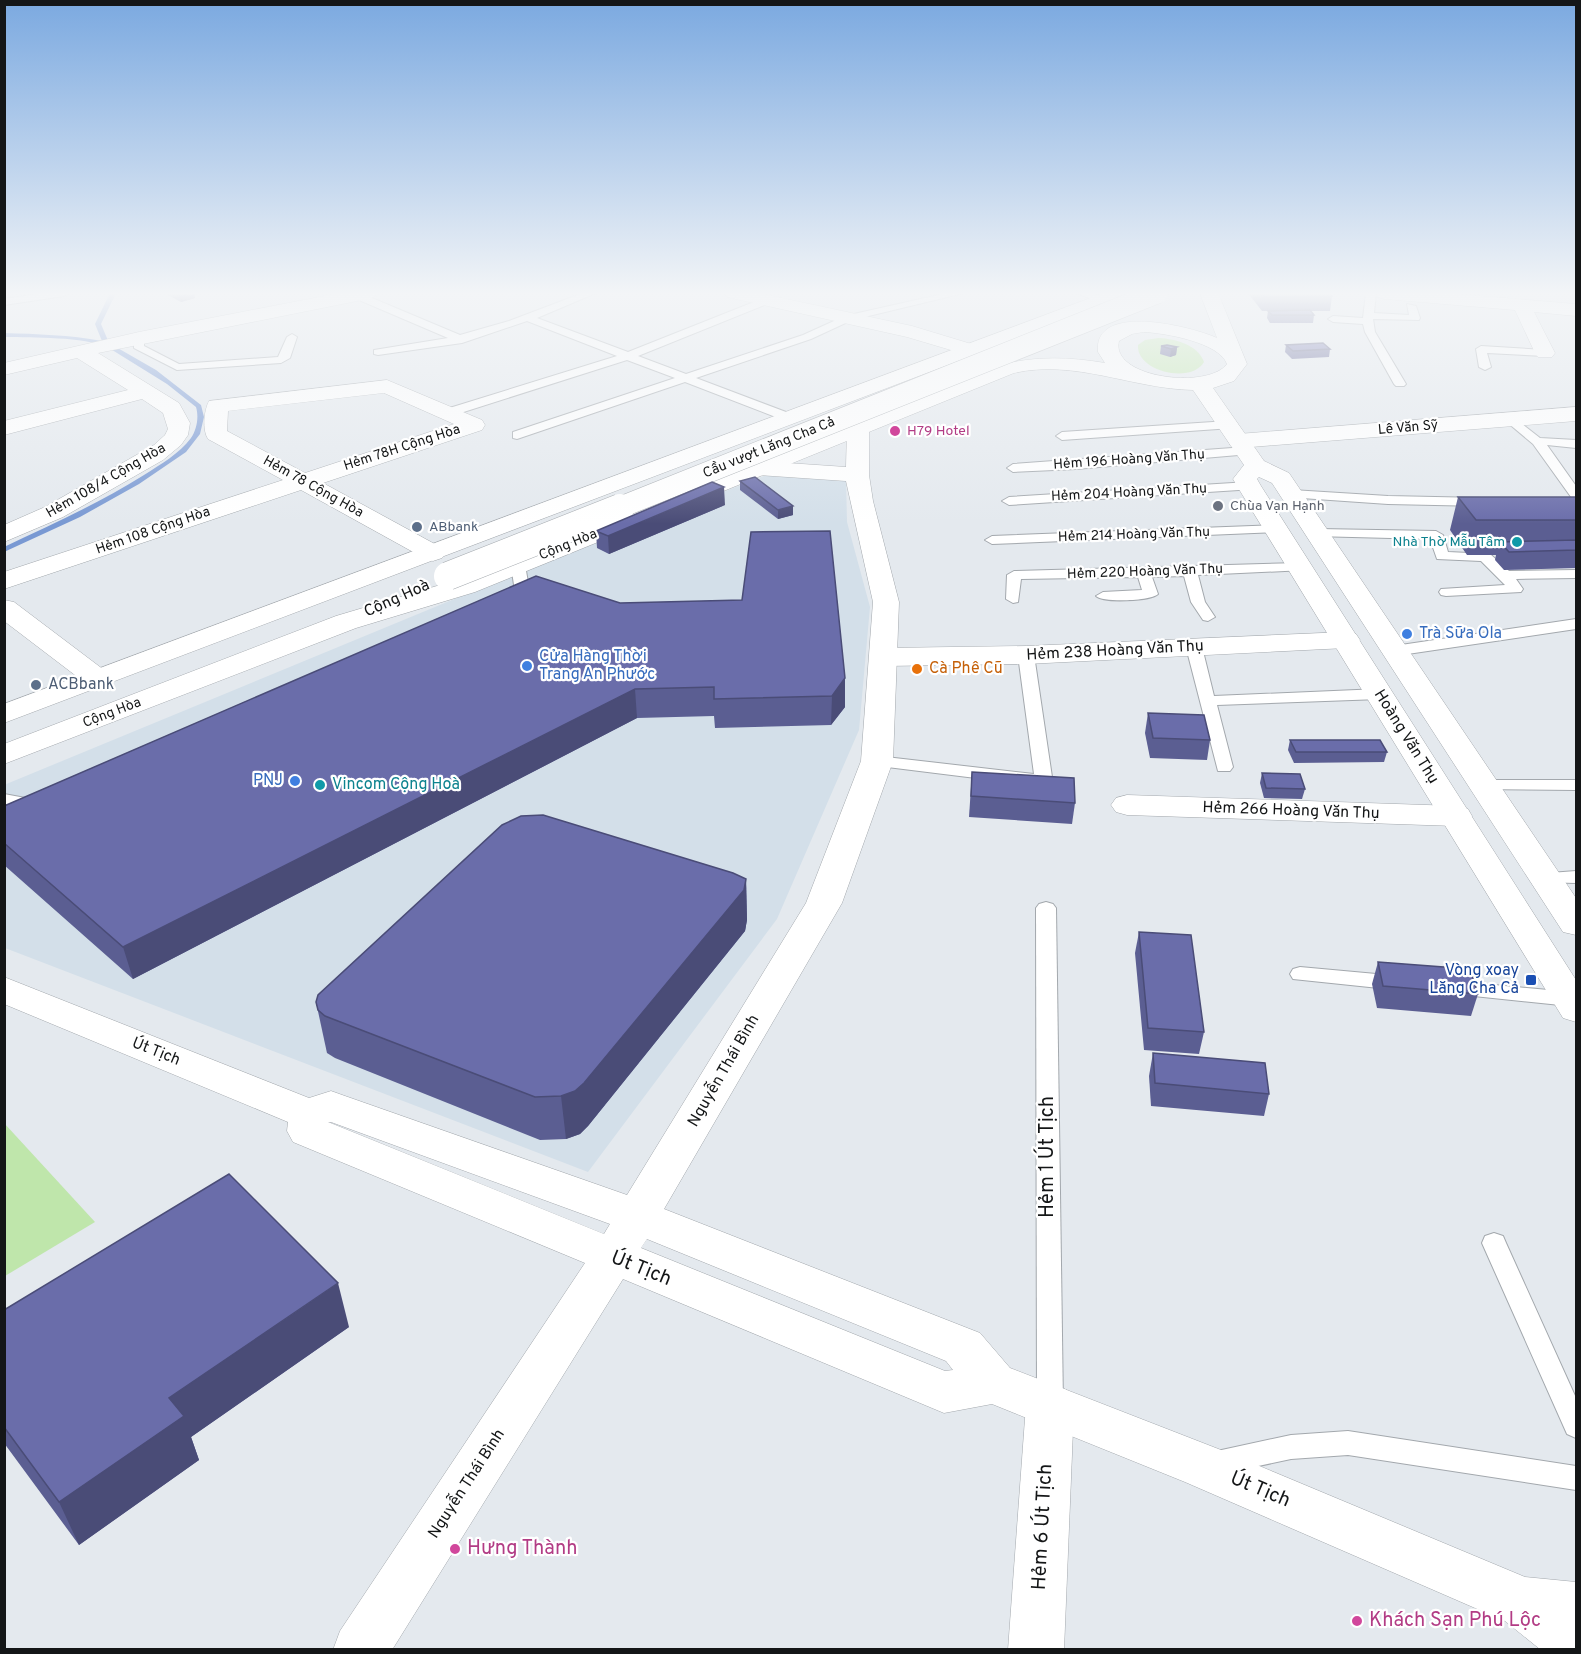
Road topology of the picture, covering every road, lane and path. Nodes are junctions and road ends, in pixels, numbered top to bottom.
1 (111, 370) edge
2 (583, 370) edge
3 (664, 370) edge
4 (711, 370) edge
5 (915, 370) edge
6 (963, 370) edge
7 (1006, 370) edge
8 (1106, 370) edge
9 (1129, 370) edge
10 (1234, 370) edge
11 (1392, 370) edge
12 (1134, 374) junction
13 (686, 379) junction
14 (1400, 384) dead end
15 (1200, 385) junction
16 (145, 392) junction
17 (447, 413) junction
18 (1576, 414) edge
19 (790, 418) junction
20 (1512, 420) junction
21 (4, 428) edge
22 (858, 429) junction
23 (517, 435) dead end
24 (1063, 437) dead end
25 (1537, 441) junction
26 (1576, 444) edge
27 (1243, 454) junction
28 (758, 468) junction
29 (1012, 468) dead end
30 (857, 475) junction
31 (302, 481) junction
32 (1292, 494) junction
33 (1576, 494) edge
34 (1009, 501) dead end
35 (1494, 502) edge
36 (1276, 529) junction
37 (1318, 533) junction
38 (4, 535) edge
39 (993, 540) dead end
40 (433, 553) junction
41 (1022, 560) dead end
42 (518, 565) junction
43 (1300, 567) junction
44 (1190, 572) junction
45 (1143, 573) junction
46 (1576, 574) edge
47 (1026, 575) junction
48 (1504, 575) junction
49 (448, 576) joint
50 (4, 581) edge
51 (1446, 592) dead end
52 (1102, 596) dead end
53 (1012, 599) dead end
54 (4, 608) edge
55 (502, 609) edge
56 (1208, 617) dead end
57 (346, 622) junction
58 (1576, 624) edge
59 (1346, 640) junction
60 (1194, 647) junction
61 (1394, 651) junction
62 (1026, 655) junction
63 (884, 657) junction
64 (98, 679) junction
65 (1380, 694) junction
66 (1208, 701) junction
67 (4, 714) edge
68 (4, 755) edge
69 (877, 761) junction
70 (1224, 767) dead end
71 (1482, 784) junction
72 (1576, 785) edge
73 (4, 799) edge
74 (57, 802) edge
75 (1127, 806) dead end
76 (1456, 816) junction
77 (1560, 878) edge
78 (1047, 908) dead end
79 (1576, 924) edge
80 (1300, 974) dead end
81 (4, 989) edge
82 (1573, 1004) edge
83 (308, 1114) junction
84 (639, 1216) junction
85 (1494, 1243) dead end
86 (614, 1257) junction
87 (993, 1383) junction
88 (1050, 1406) junction
89 (1576, 1426) edge
90 (1203, 1466) junction
91 (1576, 1478) edge
92 (1524, 1603) junction
93 (1576, 1608) edge
94 (1576, 1642) edge
95 (360, 1650) edge
96 (1036, 1650) edge

1 - 16 main road
2 - 17 lane
3 - 13 lane
4 - 13 lane
5 - 19 main road
6 - 49 main road, Cầu vượt Lăng Cha Cả, bridge
7 - 22 main road, Cộng Hòa
8 - 12 main road, Cộng Hòa
9 - 12 main road
10 - 15 main road
11 - 14 lane
12 - 15 main road
13 - 19 lane
13 - 23 lane
15 - 27 main road, Hoàng Văn Thụ
16 - 21 main road
16 - 38 main road, Hẻm 108/4 Cộng Hòa
17 - 31 main road, Hẻm 78H Cộng Hòa
17 - 31 main road, Hẻm 78 Cộng Hòa
18 - 20 main road, Lê Văn Sỹ
19 - 40 main road
20 - 25 lane
20 - 27 main road, Lê Văn Sỹ
22 - 28 main road, Cộng Hòa
22 - 30 main road, Nguyễn Thái Bình
24 - 27 lane
25 - 26 lane
25 - 33 lane
27 - 29 lane, Hẻm 196 Hoàng Văn Thụ
27 - 32 main road, Hoàng Văn Thụ
27 - 34 lane, Hẻm 204 Hoàng Văn Thụ
27 - 36 main road, Hoàng Văn Thụ
28 - 30 main road
28 - 42 main road, Cộng Hòa
30 - 63 main road, Nguyễn Thái Bình
31 - 40 main road, Hẻm 78 Cộng Hòa
31 - 50 main road, Hẻm 108 Cộng Hòa
32 - 35 lane
32 - 37 main road, Hoàng Văn Thụ
36 - 39 lane, Hẻm 214 Hoàng Văn Thụ
36 - 43 main road, Hoàng Văn Thụ
37 - 48 lane
37 - 61 main road, Hoàng Văn Thụ
40 - 64 main road
41 - 47 lane
42 - 55 lane
42 - 57 main road, Cộng Hòa
43 - 44 lane, Hẻm 220 Hoàng Văn Thụ
43 - 59 main road, Hoàng Văn Thụ
44 - 45 lane, Hẻm 220 Hoàng Văn Thụ
44 - 56 lane
45 - 47 lane, Hẻm 220 Hoàng Văn Thụ
45 - 52 lane
46 - 48 lane
47 - 53 lane
48 - 51 lane
49 - 57 main road, Cộng Hoà
54 - 64 main road
57 - 68 main road, Cộng Hòa
58 - 61 lane
59 - 60 main road, Hẻm 238 Hoàng Văn Thụ
59 - 65 main road, Hoàng Văn Thụ
60 - 62 main road, Hẻm 238 Hoàng Văn Thụ
60 - 66 lane
61 - 71 main road, Hoàng Văn Thụ
62 - 63 main road, Hẻm 238 Hoàng Văn Thụ
62 - 69 lane
63 - 69 main road, Nguyễn Thái Bình
64 - 67 main road
65 - 66 lane
65 - 76 main road, Hoàng Văn Thụ
66 - 70 lane
69 - 84 main road, Nguyễn Thái Bình
71 - 72 lane
71 - 77 main road, Hoàng Văn Thụ
73 - 74 lane
75 - 76 main road, Hẻm 266 Hoàng Văn Thụ
76 - 82 main road, Hoàng Văn Thụ
77 - 79 main road, Hoàng Văn Thụ
78 - 88 lane, Hẻm 1 Út Tịch
80 - 82 lane
81 - 83 main road, Út Tịch
83 - 84 main road, Út Tịch
83 - 86 main road, Út Tịch
84 - 86 main road, Nguyễn Thái Bình
84 - 87 main road, Út Tịch
85 - 89 lane
86 - 87 main road, Út Tịch
86 - 95 main road, Nguyễn Thái Bình
87 - 88 main road, Út Tịch
88 - 90 main road, Út Tịch
88 - 96 main road, Hẻm 6 Út Tịch
90 - 91 lane
90 - 92 main road, Út Tịch
92 - 93 main road, Út Tịch
92 - 94 main road, Út Tịch

